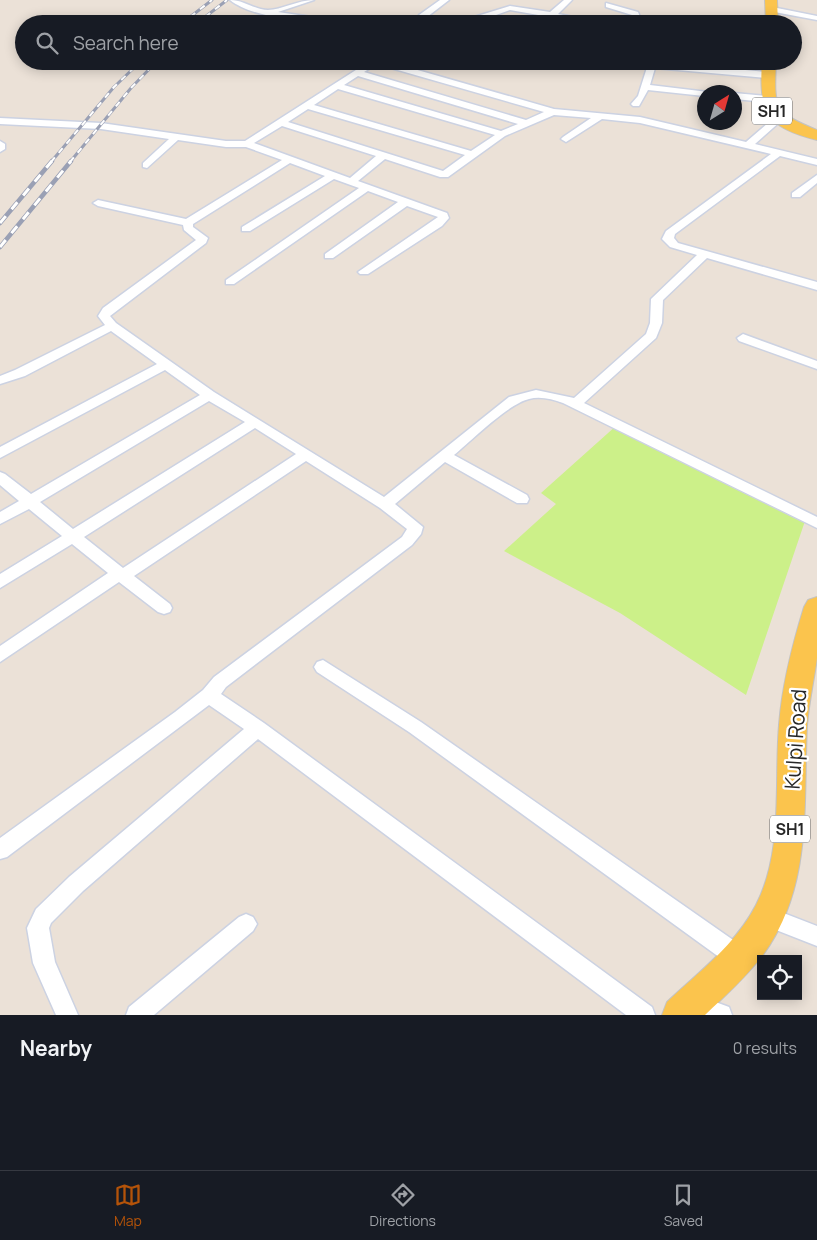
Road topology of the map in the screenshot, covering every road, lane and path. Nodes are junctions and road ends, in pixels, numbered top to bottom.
1 (234, 0) edge
2 (310, 0) edge
3 (445, 0) edge
4 (511, 0) edge
5 (568, 0) edge
6 (772, 4) edge
7 (501, 9) junction
8 (273, 12) junction
9 (601, 13) edge
10 (281, 15) edge
11 (426, 15) edge
12 (486, 15) edge
13 (552, 15) junction
14 (636, 15) edge
15 (817, 18) edge
16 (363, 70) edge
17 (407, 70) edge
18 (651, 70) edge
19 (769, 70) edge
20 (357, 74) junction
21 (336, 86) junction
22 (645, 87) junction
23 (697, 92) edge
24 (742, 97) edge
25 (767, 99) junction
26 (636, 104) dead end
27 (306, 105) junction
28 (553, 112) junction
29 (598, 118) junction
30 (779, 118) junction
31 (0, 120) edge
32 (279, 122) junction
33 (526, 123) junction
34 (502, 134) junction
35 (815, 134) edge
36 (176, 137) junction
37 (566, 139) dead end
38 (0, 144) edge
39 (247, 144) junction
40 (749, 145) junction
41 (0, 148) edge
42 (780, 152) junction
43 (471, 154) junction
44 (383, 156) junction
45 (290, 159) junction
46 (817, 162) edge
47 (147, 165) dead end
48 (334, 175) junction
49 (817, 178) edge
50 (352, 182) junction
51 (368, 188) junction
52 (796, 195) dead end
53 (407, 201) junction
54 (98, 204) dead end
55 (188, 223) junction
56 (246, 229) dead end
57 (705, 254) junction
58 (329, 256) dead end
59 (364, 272) dead end
60 (230, 282) dead end
61 (817, 286) edge
62 (112, 326) junction
63 (744, 338) dead end
64 (166, 364) junction
65 (817, 365) edge
66 (0, 380) edge
67 (209, 395) junction
68 (576, 403) junction
69 (255, 422) junction
70 (0, 453) edge
71 (306, 454) junction
72 (444, 455) junction
73 (0, 477) edge
74 (522, 499) dead end
75 (29, 502) junction
76 (385, 504) junction
77 (0, 519) edge
78 (817, 524) edge
79 (72, 536) junction
80 (122, 574) junction
81 (1, 580) edge
82 (164, 608) dead end
83 (817, 608) edge
84 (0, 655) edge
85 (323, 667) dead end
86 (209, 695) junction
87 (258, 728) junction
88 (0, 850) edge
89 (768, 917) junction
90 (246, 924) dead end
91 (817, 936) edge
92 (738, 957) junction
93 (686, 1010) edge
94 (67, 1015) edge
95 (138, 1015) edge
96 (644, 1015) edge
97 (721, 1015) edge

1 - 8 street
2 - 8 street
3 - 11 street
4 - 7 street
5 - 13 street
6 - 15 street
7 - 12 street
7 - 13 street
8 - 10 street
9 - 13 street
9 - 14 street
16 - 20 street
17 - 28 street
18 - 22 street
19 - 25 main road, SH1
20 - 21 street
20 - 33 street
21 - 27 street
21 - 34 street
22 - 23 street
22 - 26 street
24 - 25 street
25 - 30 main road, SH1
27 - 32 street
27 - 43 street
28 - 29 street
28 - 33 street
29 - 37 street
29 - 40 street
30 - 35 main road, SH1
30 - 40 street
31 - 36 street
32 - 39 street
32 - 44 street
33 - 34 street
34 - 43 street
36 - 39 street
36 - 47 street
38 - 41 street
39 - 45 street
40 - 42 street
42 - 46 street
42 - 57 street
43 - 44 street
44 - 50 street
45 - 48 street
45 - 55 street
48 - 50 street
48 - 56 street
49 - 52 street
50 - 51 street
51 - 53 street
51 - 60 street
53 - 58 street
53 - 59 street
54 - 55 street
55 - 62 street
57 - 61 street
57 - 68 street
62 - 64 street
62 - 66 street
63 - 65 street
64 - 67 street
64 - 70 street
67 - 69 street
67 - 75 street
68 - 72 street
68 - 78 street
69 - 71 street
69 - 79 street
71 - 76 street
71 - 80 street
72 - 74 street
72 - 76 street
73 - 75 street
75 - 77 street
75 - 79 street
76 - 86 street
79 - 80 street
79 - 81 street
80 - 82 street
80 - 84 street
83 - 89 main road, Kulpi Road / SH1
85 - 92 street
86 - 87 street
86 - 88 street
87 - 94 street
87 - 96 street
89 - 91 street
89 - 92 main road, Kulpi Road / SH1
90 - 95 street
92 - 93 main road, Kulpi Road / SH1
93 - 97 street

